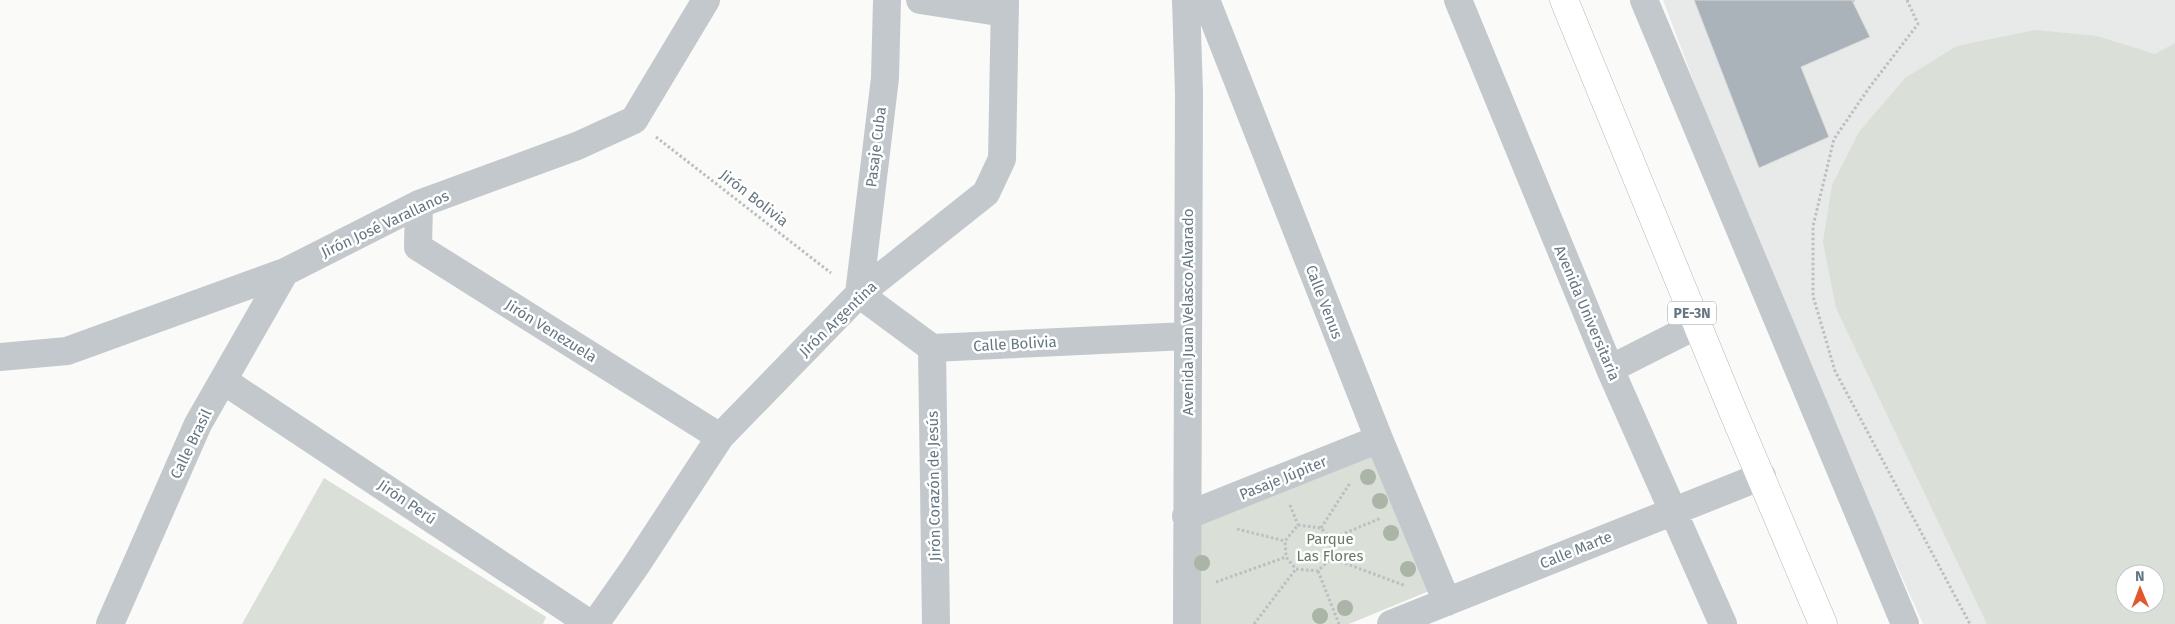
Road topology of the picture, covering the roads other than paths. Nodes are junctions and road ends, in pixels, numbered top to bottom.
1 (706, 0) edge
2 (887, 0) edge
3 (920, 0) edge
4 (1186, 0) edge
5 (1206, 0) edge
6 (1458, 0) edge
7 (1564, 0) edge
8 (1644, 0) edge
9 (1005, 7) edge
10 (419, 204) junction
11 (285, 272) junction
12 (859, 294) junction
13 (1697, 325) junction
14 (1187, 336) junction
15 (932, 348) junction
16 (0, 357) edge
17 (1610, 368) junction
18 (224, 381) junction
19 (720, 437) junction
20 (1378, 440) junction
21 (1762, 476) junction
22 (1673, 512) junction
23 (1186, 516) junction
24 (1447, 602) junction
25 (110, 624) edge
26 (590, 624) edge
27 (595, 624) edge
28 (936, 624) edge
29 (1187, 624) edge
30 (1391, 624) edge
31 (1723, 624) edge
32 (1823, 624) edge
33 (1905, 624) edge

1 - 10 street, Jirón José Varallanos
2 - 12 street, Pasaje Cuba
3 - 9 street
4 - 14 street, Avenida Juan Velasco Alvarado
5 - 20 street, Calle Venus
6 - 17 street, Avenida Universitaria
7 - 13 highway, PE-3N
8 - 33 street
9 - 12 street, Jirón Argentina
10 - 11 street, Jirón José Varallanos
10 - 19 street, Jirón Venezuela
11 - 16 street, Jirón José Varallanos
11 - 18 street, Calle Brasil
12 - 15 street
12 - 19 street, Jirón Argentina
13 - 17 street
13 - 21 highway, PE-3N
14 - 15 street, Calle Bolivia
14 - 23 street, Avenida Juan Velasco Alvarado
15 - 28 street, Jirón Corazón de Jesús
17 - 22 street, Avenida Universitaria
18 - 25 street, Calle Brasil
18 - 26 street, Jirón Perú
19 - 27 street, Jirón Argentina
20 - 23 street, Pasaje Júpiter
20 - 24 street, Calle Venus
21 - 22 street, Calle Marte
21 - 32 highway, PE-3N
22 - 24 street, Calle Marte
22 - 31 street, Avenida Universitaria
23 - 29 street, Avenida Juan Velasco Alvarado
24 - 30 street, Calle Marte

